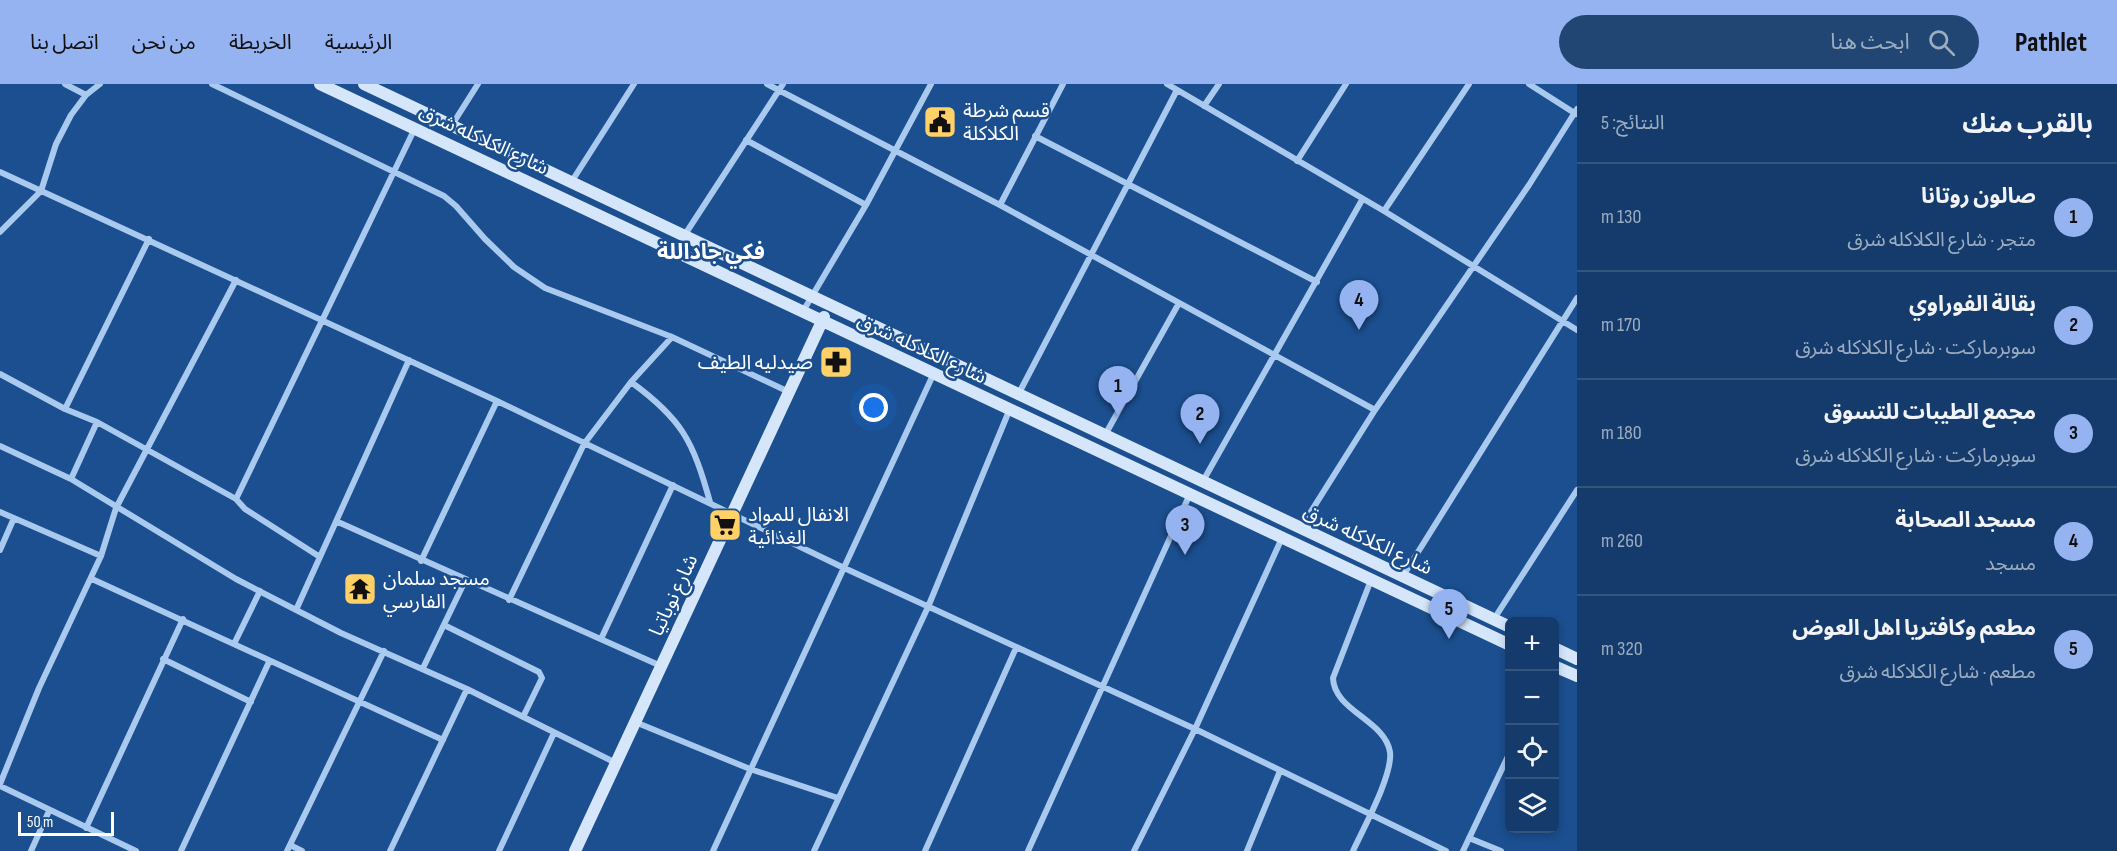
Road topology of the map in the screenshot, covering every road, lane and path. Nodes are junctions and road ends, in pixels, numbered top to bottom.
1 (65, 84) edge
2 (100, 84) edge
3 (212, 84) edge
4 (320, 84) edge
5 (364, 84) edge
6 (478, 84) edge
7 (634, 84) edge
8 (767, 84) edge
9 (931, 84) edge
10 (1062, 84) edge
11 (1167, 84) edge
12 (1219, 84) edge
13 (1346, 84) edge
14 (1469, 84) edge
15 (1529, 84) edge
16 (781, 87) edge
17 (1177, 90) junction
18 (86, 95) junction
19 (1204, 106) junction
20 (1576, 112) edge
21 (452, 125) junction
22 (415, 128) junction
23 (1035, 136) junction
24 (746, 140) junction
25 (896, 151) junction
26 (1297, 161) junction
27 (0, 172) edge
28 (393, 172) junction
29 (572, 181) junction
30 (1128, 186) junction
31 (41, 191) junction
32 (1362, 200) junction
33 (866, 205) junction
34 (1000, 205) junction
35 (1384, 211) junction
36 (0, 232) edge
37 (684, 236) junction
38 (149, 239) junction
39 (1091, 256) junction
40 (1473, 266) junction
41 (236, 280) junction
42 (1317, 282) junction
43 (810, 297) junction
44 (1577, 298) edge
45 (1179, 303) junction
46 (830, 306) junction
47 (802, 313) junction
48 (323, 321) junction
49 (1563, 321) junction
50 (822, 322) junction
51 (1577, 330) edge
52 (672, 337) junction
53 (1275, 355) junction
54 (409, 360) junction
55 (0, 374) edge
56 (933, 375) junction
57 (631, 382) junction
58 (789, 392) junction
59 (1018, 395) junction
60 (497, 401) junction
61 (65, 409) junction
62 (1375, 410) junction
63 (1009, 411) junction
64 (97, 422) junction
65 (1104, 436) junction
66 (584, 444) junction
67 (0, 446) edge
68 (146, 450) junction
69 (70, 479) junction
70 (1202, 483) junction
71 (673, 485) junction
72 (1577, 490) edge
73 (1189, 496) junction
74 (236, 499) junction
75 (710, 502) junction
76 (116, 508) junction
77 (0, 512) edge
78 (733, 513) junction
79 (14, 518) junction
80 (338, 522) junction
81 (1300, 529) junction
82 (1282, 538) junction
83 (0, 550) edge
84 (101, 556) junction
85 (320, 557) junction
86 (421, 561) junction
87 (842, 567) junction
88 (1403, 576) junction
89 (92, 579) junction
90 (1371, 579) junction
91 (465, 581) junction
92 (260, 591) junction
93 (509, 600) junction
94 (928, 607) junction
95 (296, 610) junction
96 (183, 619) junction
97 (1493, 620) junction
98 (444, 625) junction
99 (1505, 625) edge
100 (601, 639) junction
101 (1505, 643) edge
102 (234, 644) junction
103 (1016, 648) junction
104 (1559, 650) edge
105 (384, 651) junction
106 (163, 659) junction
107 (1577, 659) edge
108 (269, 662) junction
109 (661, 666) junction
110 (423, 668) junction
111 (1559, 668) edge
112 (1577, 676) edge
113 (1101, 686) junction
114 (467, 689) junction
115 (251, 702) junction
116 (358, 704) junction
117 (523, 717) junction
118 (635, 722) junction
119 (1195, 729) junction
120 (554, 733) junction
121 (443, 741) junction
122 (1505, 761) edge
123 (616, 764) junction
124 (750, 770) junction
125 (1280, 771) junction
126 (0, 785) edge
127 (838, 798) junction
128 (50, 811) junction
129 (1370, 815) junction
130 (86, 828) junction
131 (1469, 838) junction
132 (289, 848) edge
133 (1250, 850) edge
134 (31, 851) edge
135 (136, 851) edge
136 (181, 851) edge
137 (302, 851) edge
138 (390, 851) edge
139 (499, 851) edge
140 (575, 851) edge
141 (712, 851) edge
142 (814, 851) edge
143 (925, 851) edge
144 (1028, 851) edge
145 (1134, 851) edge
146 (1353, 851) edge
147 (1446, 851) edge
148 (1463, 851) edge
149 (1501, 851) edge

1 - 18 street
2 - 18 street
3 - 28 street
4 - 22 street, شارع الكلاكله شرق
5 - 21 street, شارع الكلاكله شرق
6 - 21 street
7 - 29 street
8 - 16 street
9 - 25 street
10 - 23 street
11 - 17 street
12 - 19 street
13 - 26 street
14 - 35 street
15 - 20 street
16 - 24 street
16 - 25 street
17 - 19 street
17 - 30 street
18 - 31 street
19 - 26 street
20 - 40 street
21 - 29 street, شارع الكلاكله شرق
22 - 28 street
22 - 47 street, شارع الكلاكله شرق
23 - 30 street
23 - 34 street
24 - 33 street
24 - 37 street
25 - 33 street
25 - 34 street
26 - 32 street
27 - 31 street
28 - 48 street
28 - 52 street
29 - 37 street, شارع الكلاكله شرق
30 - 39 street
30 - 42 street
31 - 36 street
31 - 38 street
32 - 35 street
32 - 42 street
33 - 43 street
34 - 39 street
35 - 40 street
37 - 43 street, شارع الكلاكله شرق
38 - 41 street
38 - 61 street
39 - 45 street
39 - 59 street
40 - 49 street
40 - 62 street
41 - 48 street
41 - 68 street
42 - 53 street
43 - 46 street, شارع الكلاكله شرق
43 - 47 street
44 - 49 street
45 - 53 street
45 - 65 street
46 - 50 street, شارع نوباتيا
46 - 59 street, شارع الكلاكله شرق
47 - 50 street, شارع الكلاكله شرق
48 - 54 street
48 - 74 street
49 - 51 street
49 - 88 street
50 - 56 street, شارع الكلاكله شرق
50 - 58 street, شارع نوباتيا
52 - 57 street
52 - 58 street
53 - 62 street
53 - 70 street
54 - 60 street
54 - 80 street
55 - 61 street
56 - 63 street, شارع الكلاكله شرق
56 - 87 street
57 - 66 street
57 - 75 street
58 - 78 street, شارع نوباتيا
59 - 65 street, شارع الكلاكله شرق
60 - 66 street
60 - 86 street
61 - 64 street
62 - 81 street
63 - 73 street, شارع الكلاكله شرق
63 - 94 street
64 - 68 street
64 - 69 street
65 - 70 street, شارع الكلاكله شرق
66 - 71 street
66 - 93 street
67 - 69 street
68 - 74 street
68 - 76 street
69 - 76 street
70 - 81 street, شارع الكلاكله شرق
71 - 75 street
71 - 100 street
72 - 97 street
73 - 82 street, شارع الكلاكله شرق
73 - 113 street
74 - 85 street
75 - 78 street
76 - 84 street
76 - 92 street
77 - 79 street
78 - 87 street
78 - 109 street, شارع نوباتيا
79 - 83 street
79 - 84 street
80 - 85 street
80 - 86 street
81 - 88 street, شارع الكلاكله شرق
82 - 90 street, شارع الكلاكله شرق
82 - 119 street
84 - 89 street
85 - 95 street
86 - 91 street
87 - 94 street
87 - 124 street
88 - 97 street, شارع الكلاكله شرق
89 - 96 street
89 - 126 street
90 - 101 street, شارع الكلاكله شرق
90 - 129 street
91 - 93 street
91 - 98 street
92 - 95 street
92 - 102 street
93 - 100 street
94 - 103 street
94 - 127 street
95 - 105 street
96 - 102 street
96 - 106 street
97 - 99 street, شارع الكلاكله شرق
98 - 110 street
98 - 117 street
100 - 109 street
102 - 108 street
103 - 113 street
103 - 143 street
104 - 107 street
105 - 110 street
105 - 116 street
106 - 115 street
106 - 130 street
108 - 115 street
108 - 116 street
109 - 118 street, شارع نوباتيا
110 - 114 street
111 - 112 street
113 - 119 street
113 - 144 street
114 - 117 street
114 - 121 street
115 - 136 street
116 - 121 street
116 - 132 street
117 - 120 street
118 - 123 street, شارع نوباتيا
118 - 124 street
119 - 125 street
119 - 145 street
120 - 123 street
120 - 139 street
121 - 138 street
122 - 131 street
123 - 140 street, شارع نوباتيا
124 - 127 street
124 - 141 street
125 - 129 street
125 - 133 street
126 - 128 street
127 - 142 street
128 - 130 street
128 - 134 street
129 - 146 street
129 - 147 street
130 - 135 street
131 - 148 street
131 - 149 street
132 - 137 street

